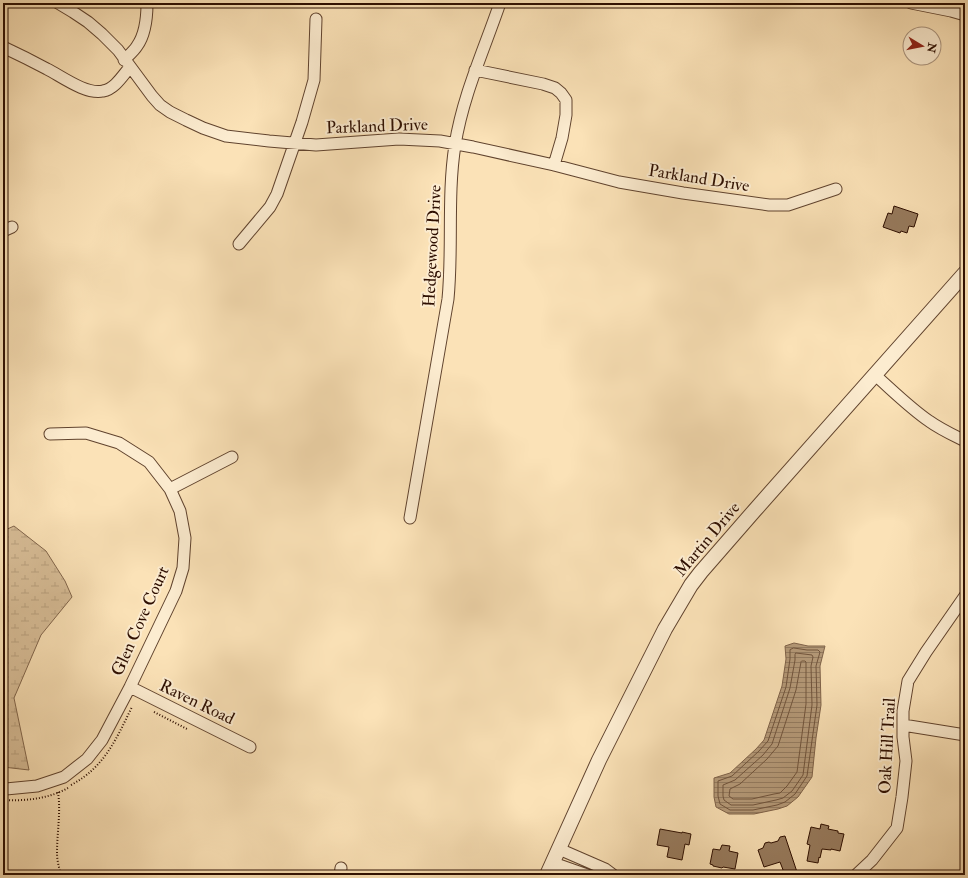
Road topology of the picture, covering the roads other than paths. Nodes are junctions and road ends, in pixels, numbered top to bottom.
1 (58, 3) edge
2 (147, 3) edge
3 (500, 3) edge
4 (911, 3) edge
5 (965, 15) edge
6 (316, 19) dead end
7 (3, 47) edge
8 (127, 63) junction
9 (475, 70) junction
10 (294, 144) junction
11 (456, 144) junction
12 (554, 165) junction
13 (836, 190) dead end
14 (239, 244) dead end
15 (965, 273) edge
16 (875, 375) junction
17 (50, 434) dead end
18 (965, 440) edge
19 (232, 457) dead end
20 (170, 489) junction
21 (410, 518) dead end
22 (965, 596) edge
23 (130, 687) junction
24 (903, 725) junction
25 (965, 735) edge
26 (250, 747) dead end
27 (3, 788) edge
28 (559, 849) junction
29 (550, 869) edge
30 (587, 875) edge
31 (613, 875) edge
32 (856, 875) edge

1 - 8 street, Parkland Drive
2 - 8 street
3 - 9 street, Hedgewood Drive
4 - 5 street
6 - 10 street
7 - 8 street
8 - 10 street, Parkland Drive
9 - 11 street, Hedgewood Drive
9 - 12 street
10 - 11 street, Parkland Drive
10 - 14 street
11 - 12 street, Parkland Drive
11 - 21 street, Hedgewood Drive
12 - 13 street, Parkland Drive
15 - 16 street, Martin Drive
16 - 18 street
16 - 28 street, Martin Drive
17 - 20 street, Glen Cove Court
19 - 20 street
20 - 23 street, Glen Cove Court
22 - 24 street, Oak Hill Trail
23 - 26 street, Raven Road
23 - 27 street, Glen Cove Court
24 - 25 street
24 - 32 street, Oak Hill Trail
28 - 29 street, Martin Drive
28 - 31 street
29 - 30 street

